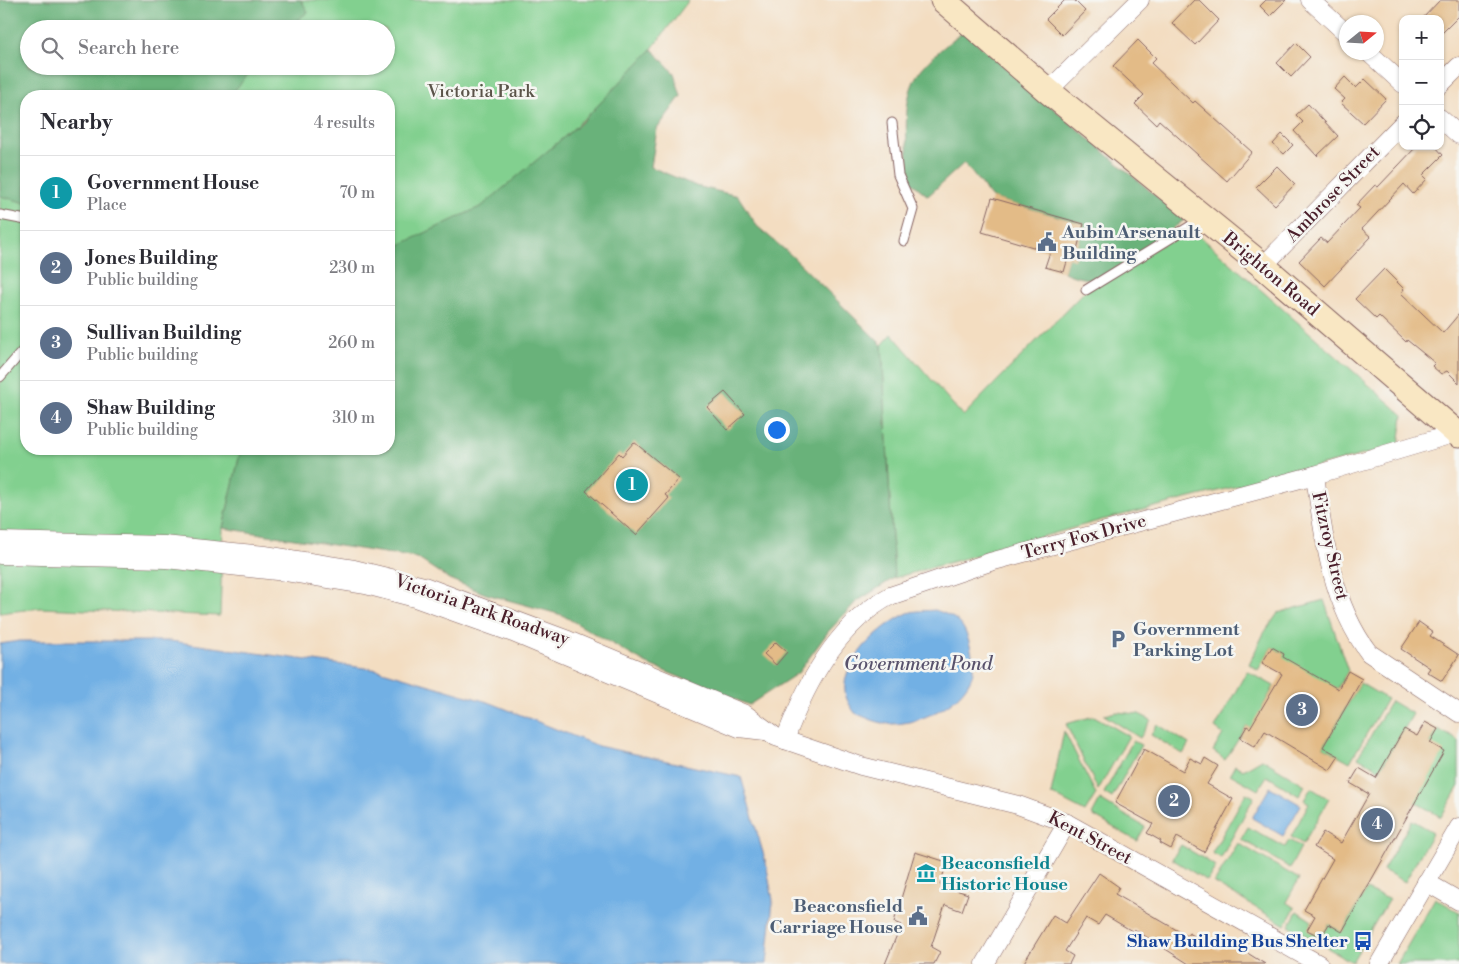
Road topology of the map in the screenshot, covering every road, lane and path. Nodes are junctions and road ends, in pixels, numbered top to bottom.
1 (943, 0) edge
2 (1140, 0) edge
3 (1310, 0) edge
4 (1339, 27) edge
5 (1377, 60) edge
6 (1459, 66) edge
7 (1399, 80) edge
8 (1444, 81) edge
9 (1048, 91) junction
10 (1444, 122) edge
11 (892, 123) dead end
12 (1399, 127) edge
13 (1459, 135) edge
14 (0, 215) edge
15 (1202, 218) junction
16 (20, 219) edge
17 (904, 241) dead end
18 (1263, 266) junction
19 (1086, 290) dead end
20 (20, 354) edge
21 (0, 377) edge
22 (1457, 434) edge
23 (1315, 475) junction
24 (0, 541) edge
25 (0, 554) edge
26 (1459, 714) edge
27 (765, 731) junction
28 (785, 740) junction
29 (1066, 823) junction
30 (1459, 827) edge
31 (1426, 882) junction
32 (1459, 901) edge
33 (984, 964) edge
34 (1319, 964) edge
35 (1379, 964) edge

1 - 9 main road, Brighton Road
2 - 9 street
3 - 4 street
5 - 7 street
6 - 8 street
9 - 15 main road, Brighton Road
10 - 13 street
11 - 17 lane
12 - 18 street, Ambrose Street
14 - 16 lane
15 - 18 main road, Brighton Road
15 - 19 lane
18 - 22 main road, Brighton Road
20 - 21 lane
22 - 23 street, Terry Fox Drive
23 - 26 street, Fitzroy Street
23 - 28 street, Terry Fox Drive
24 - 27 street, Victoria Park Roadway
25 - 27 street, Victoria Park Roadway
27 - 28 street, Victoria Park Roadway
28 - 29 street, Kent Street
29 - 33 street
29 - 34 street, Kent Street
30 - 31 street
31 - 32 street
31 - 35 street

